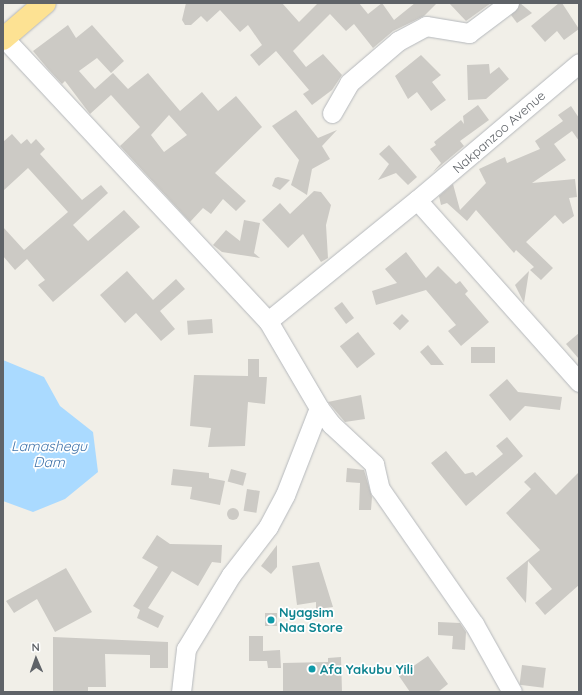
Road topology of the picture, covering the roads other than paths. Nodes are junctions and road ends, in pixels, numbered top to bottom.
1 (45, 3) edge
2 (509, 3) edge
3 (3, 39) edge
4 (579, 63) edge
5 (332, 113) dead end
6 (417, 200) junction
7 (268, 321) junction
8 (579, 382) edge
9 (319, 408) junction
10 (181, 692) edge
11 (512, 692) edge

1 - 3 highway
2 - 5 street
3 - 7 street
4 - 6 street, Nakpanzoo Avenue
6 - 7 street, Nakpanzoo Avenue
6 - 8 street
7 - 9 street
9 - 10 street
9 - 11 street

